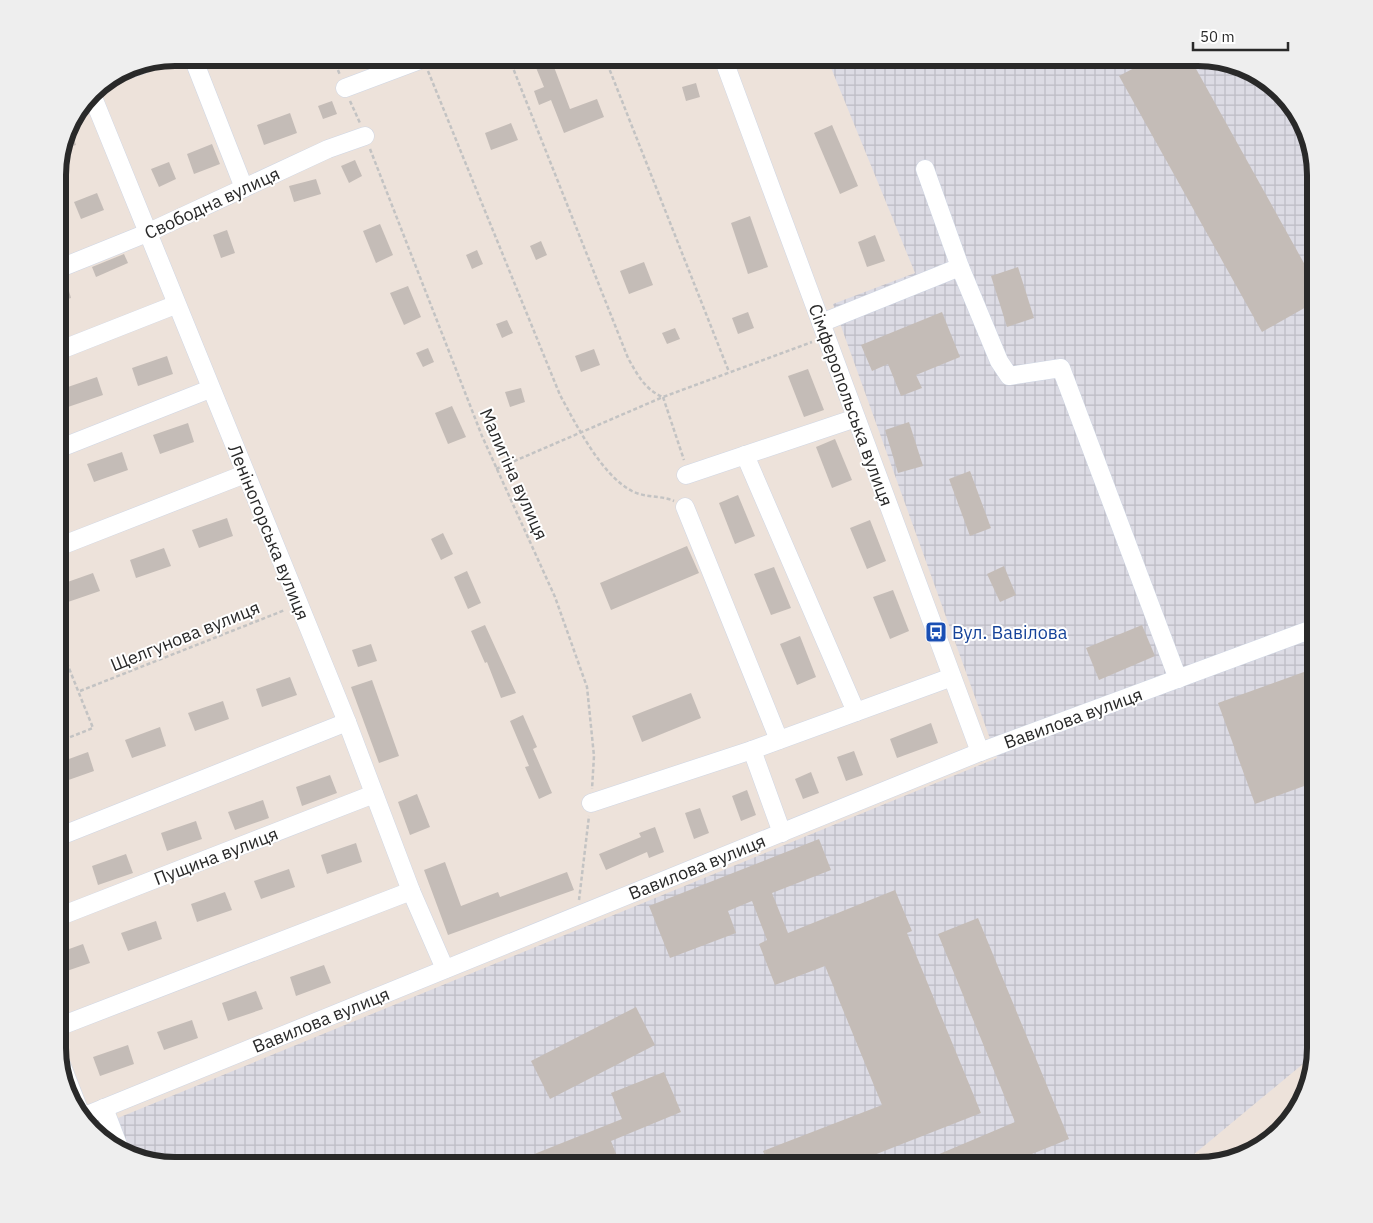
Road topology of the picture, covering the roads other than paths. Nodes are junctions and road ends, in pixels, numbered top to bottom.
1 (196, 66) edge
2 (403, 66) edge
3 (726, 66) edge
4 (345, 88) road end
5 (95, 101) edge
6 (365, 136) road end
7 (925, 169) dead end
8 (244, 188) junction
9 (147, 233) junction
10 (66, 265) edge
11 (960, 267) junction
12 (175, 304) junction
13 (824, 330) junction
14 (66, 348) edge
15 (210, 389) junction
16 (856, 418) junction
17 (66, 446) edge
18 (745, 455) junction
19 (245, 474) junction
20 (686, 476) road end
21 (685, 507) road end
22 (66, 544) edge
23 (1307, 631) edge
24 (952, 677) junction
25 (1178, 678) junction
26 (856, 712) junction
27 (347, 722) junction
28 (779, 740) junction
29 (752, 750) junction
30 (980, 752) junction
31 (374, 794) junction
32 (591, 803) road end
33 (782, 833) junction
34 (66, 834) edge
35 (411, 892) junction
36 (66, 914) edge
37 (445, 969) junction
38 (66, 1024) edge
39 (104, 1108) junction
40 (89, 1114) edge
41 (116, 1138) edge

1 - 8 street
2 - 4 street
3 - 13 street, Сімферопольська вулиця
5 - 9 street, Леніногорська вулиця
6 - 8 street, Свободна вулиця
7 - 11 street
8 - 9 street, Свободна вулиця
9 - 10 street, Свободна вулиця
9 - 12 street, Леніногорська вулиця
11 - 13 street
11 - 25 street
12 - 14 street
12 - 15 street, Леніногорська вулиця
13 - 16 street, Сімферопольська вулиця
15 - 17 street
15 - 19 street, Леніногорська вулиця
16 - 18 street
16 - 24 street, Сімферопольська вулиця
18 - 20 street
18 - 26 street
19 - 22 street
19 - 27 street, Леніногорська вулиця
21 - 28 street
23 - 25 street, Вавилова вулиця
24 - 26 street
24 - 30 street, Сімферопольська вулиця
25 - 30 street, Вавилова вулиця
26 - 28 street
27 - 31 street, Леніногорська вулиця
27 - 34 street
28 - 29 street
29 - 32 street
29 - 33 street
30 - 33 street, Вавилова вулиця
31 - 35 street, Леніногорська вулиця
31 - 36 street, Пущина вулиця
33 - 37 street, Вавилова вулиця
35 - 37 street, Леніногорська вулиця
35 - 38 street
37 - 39 street, Вавилова вулиця
39 - 40 street, Вавилова вулиця
39 - 41 street

